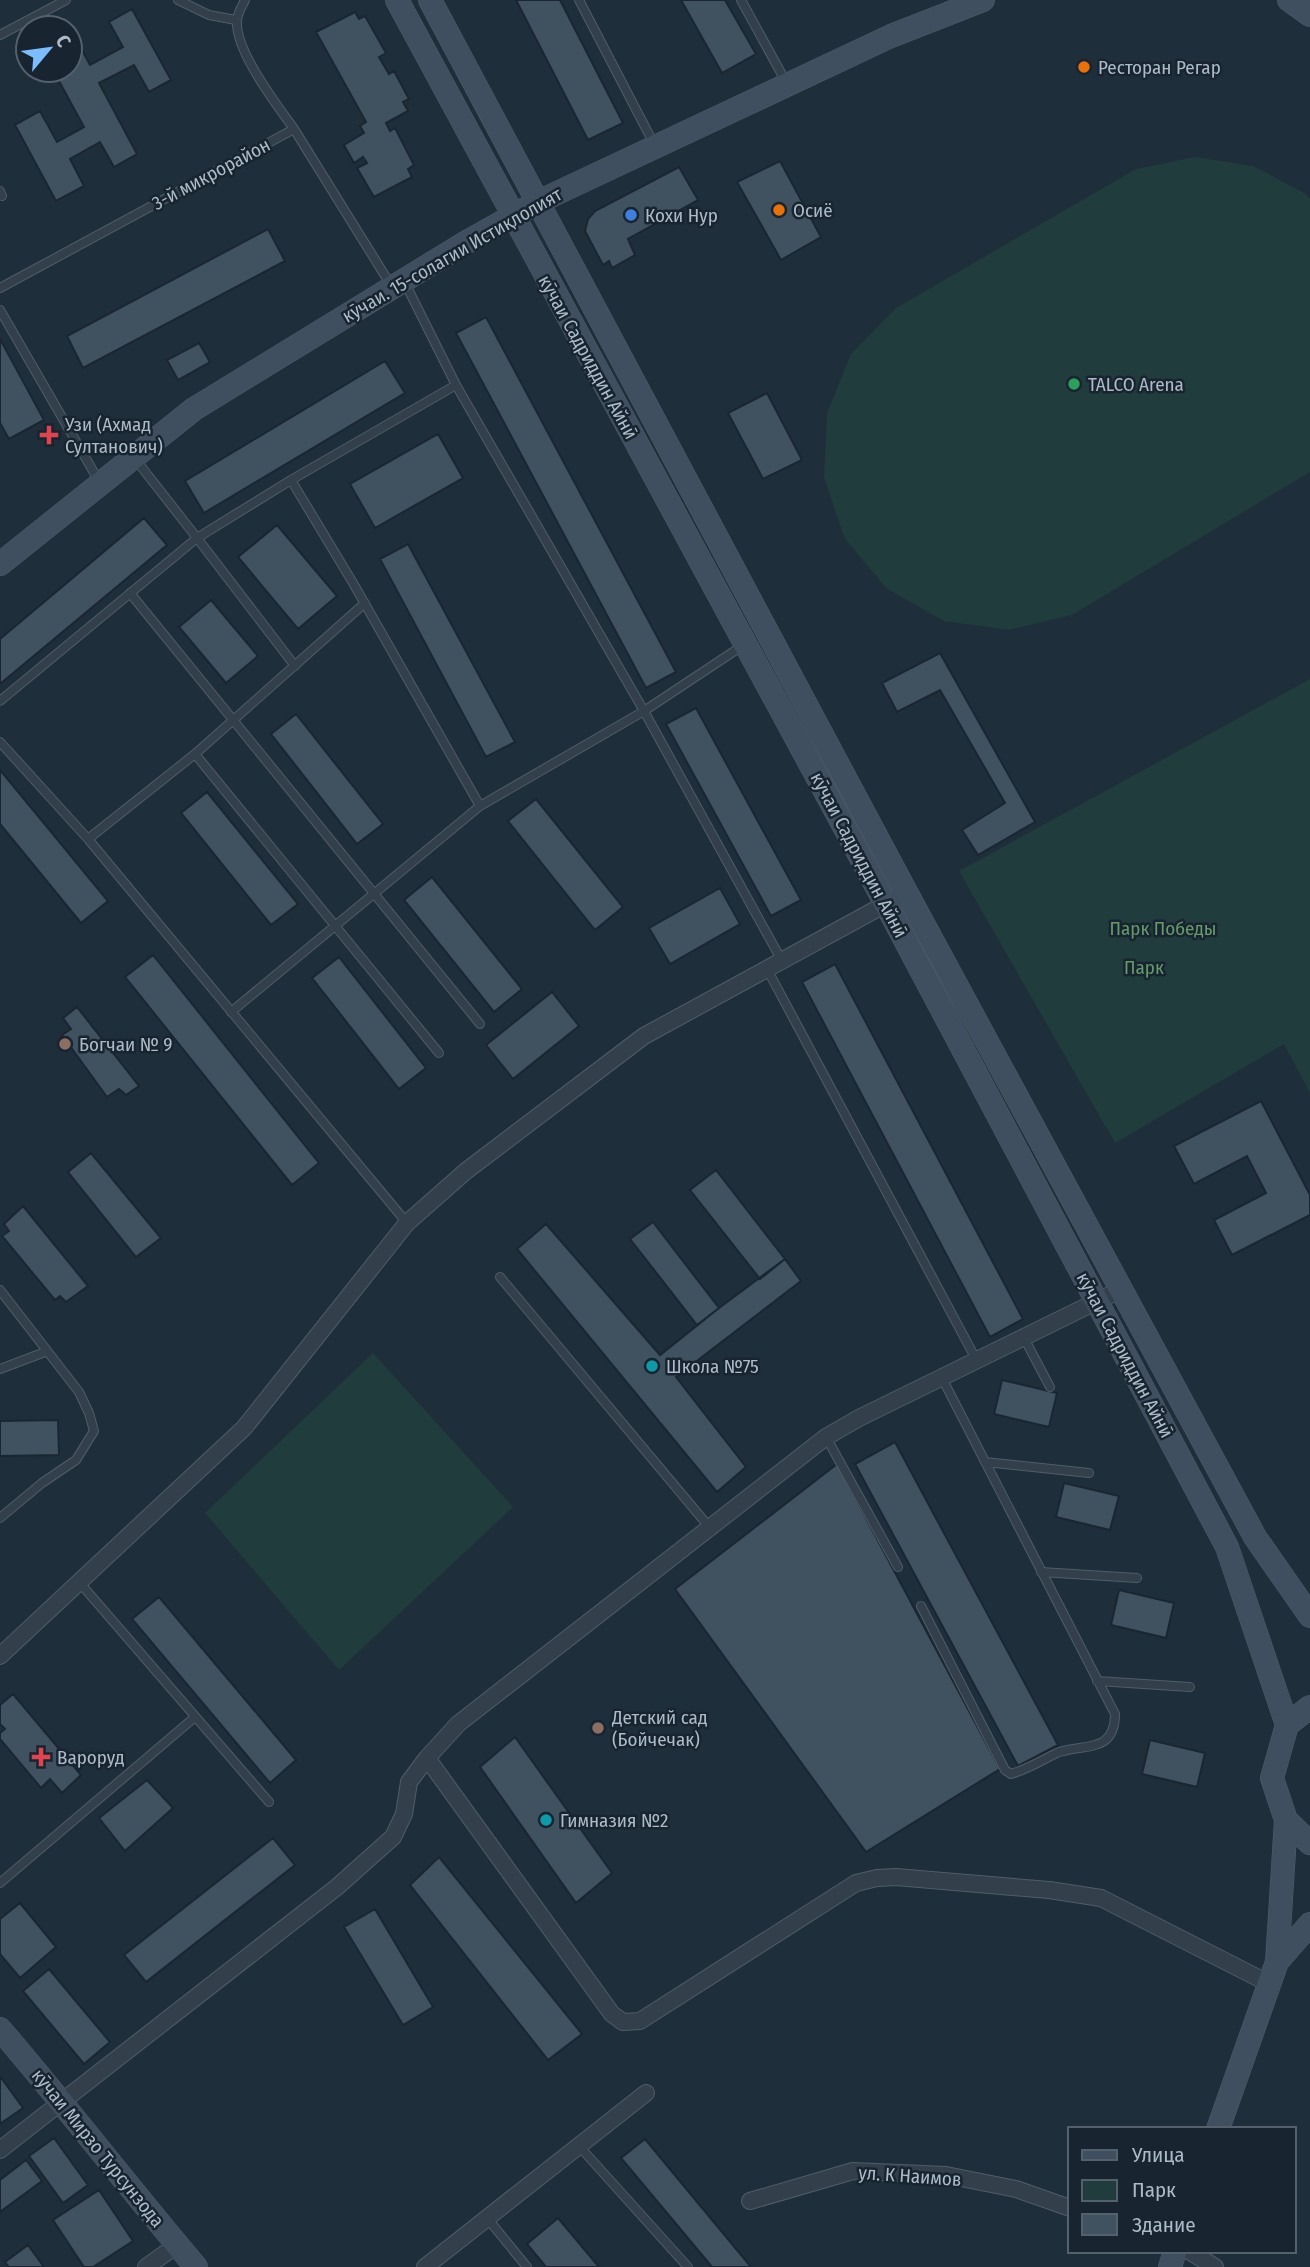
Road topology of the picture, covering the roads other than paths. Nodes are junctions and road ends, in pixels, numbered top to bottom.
1 (66, 0) edge
2 (178, 0) edge
3 (245, 0) edge
4 (397, 0) edge
5 (430, 0) edge
6 (579, 0) edge
7 (741, 0) edge
8 (983, 0) edge
9 (236, 20) junction
10 (0, 36) edge
11 (787, 85) junction
12 (294, 129) junction
13 (656, 147) junction
14 (538, 202) junction
15 (512, 217) junction
16 (398, 284) junction
17 (0, 288) edge
18 (0, 310) edge
19 (456, 385) junction
20 (133, 457) junction
21 (291, 480) junction
22 (100, 483) junction
23 (197, 538) junction
24 (0, 564) edge
25 (130, 593) junction
26 (365, 603) junction
27 (745, 644) junction
28 (295, 666) junction
29 (0, 701) edge
30 (644, 711) junction
31 (233, 720) junction
32 (0, 742) edge
33 (195, 754) junction
34 (480, 806) junction
35 (88, 839) junction
36 (906, 892) junction
37 (375, 893) junction
38 (886, 904) junction
39 (336, 926) junction
40 (774, 965) junction
41 (231, 1012) junction
42 (480, 1024) dead end
43 (439, 1053) dead end
44 (407, 1223) junction
45 (500, 1278) dead end
46 (1122, 1289) junction
47 (0, 1290) edge
48 (1097, 1303) junction
49 (1024, 1338) junction
50 (45, 1352) junction
51 (977, 1361) junction
52 (0, 1369) edge
53 (942, 1378) junction
54 (1050, 1387) dead end
55 (826, 1437) junction
56 (985, 1462) junction
57 (1089, 1473) dead end
58 (0, 1518) edge
59 (710, 1528) junction
60 (898, 1567) dead end
61 (1041, 1572) junction
62 (1137, 1578) dead end
63 (80, 1583) junction
64 (921, 1606) dead end
65 (1310, 1616) edge
66 (0, 1656) edge
67 (1097, 1681) junction
68 (1190, 1687) dead end
69 (1310, 1707) edge
70 (195, 1717) junction
71 (1287, 1725) junction
72 (427, 1758) junction
73 (269, 1802) dead end
74 (1286, 1820) junction
75 (1310, 1843) edge
76 (0, 1883) edge
77 (1310, 1924) edge
78 (1277, 1962) junction
79 (1270, 1984) junction
80 (0, 2029) edge
81 (646, 2093) dead end
82 (63, 2102) junction
83 (1220, 2127) edge
84 (579, 2146) junction
85 (0, 2150) edge
86 (750, 2202) dead end
87 (1068, 2207) edge
88 (487, 2218) junction
89 (177, 2245) junction
90 (1192, 2253) edge
91 (146, 2267) edge
92 (196, 2267) edge
93 (425, 2267) edge
94 (527, 2267) edge
95 (688, 2267) edge
96 (1215, 2267) edge

1 - 10 lane
2 - 9 lane
3 - 9 lane
4 - 15 street, кӯчаи Садриддин Айнӣ
5 - 14 street, кӯчаи Садриддин Айнӣ
6 - 13 lane
7 - 11 lane
8 - 11 street, кӯчаи. 15-солагии Истиқлолият
9 - 12 lane, 3-й микрорайон
11 - 13 street, кӯчаи. 15-солагии Истиқлолият
12 - 16 lane
12 - 17 lane, 3-й микрорайон
13 - 14 street, кӯчаи. 15-солагии Истиқлолият
14 - 15 street, кӯчаи. 15-солагии Истиқлолият
14 - 36 street, кӯчаи Садриддин Айнӣ
15 - 16 street, кӯчаи. 15-солагии Истиқлолият
15 - 27 street, кӯчаи Садриддин Айнӣ
16 - 19 lane
16 - 20 street, кӯчаи. 15-солагии Истиқлолият
18 - 22 lane
19 - 21 lane
19 - 30 lane
20 - 22 street, кӯчаи. 15-солагии Истиқлолият
20 - 23 lane
21 - 23 lane
21 - 26 lane
22 - 24 street, кӯчаи. 15-солагии Истиқлолият
23 - 25 lane
23 - 28 lane
25 - 29 lane
25 - 31 lane
26 - 28 lane
26 - 34 lane
27 - 30 lane
27 - 38 street, кӯчаи Садриддин Айнӣ
28 - 31 lane
30 - 34 lane
30 - 40 lane
31 - 33 lane
31 - 37 lane
32 - 35 lane
33 - 35 lane
33 - 39 lane
34 - 37 lane
35 - 41 lane
36 - 38 street
36 - 46 street, кӯчаи Садриддин Айнӣ
37 - 39 lane
37 - 42 lane
38 - 40 street
38 - 48 street, кӯчаи Садриддин Айнӣ
39 - 41 lane
39 - 43 lane
40 - 44 street
40 - 51 lane
41 - 44 lane
44 - 63 street
45 - 59 lane
46 - 48 street
46 - 65 street, кӯчаи Садриддин Айнӣ
47 - 50 lane
48 - 49 street
48 - 71 street, кӯчаи Садриддин Айнӣ
49 - 51 street
49 - 54 lane
50 - 52 lane
50 - 58 lane
51 - 53 street
53 - 55 street
53 - 56 lane
55 - 59 street
55 - 60 lane
56 - 57 lane
56 - 61 lane
59 - 72 street
61 - 62 lane
61 - 67 lane
63 - 66 street
63 - 70 lane
64 - 67 lane
67 - 68 lane
69 - 71 street
70 - 73 lane
70 - 76 lane
71 - 74 street
72 - 79 street
72 - 82 street
74 - 75 street
74 - 78 street
77 - 78 street
78 - 79 street
79 - 83 street
80 - 82 street, кӯчаи Мирзо Турсунзода
81 - 84 street
82 - 85 street
82 - 89 street, кӯчаи Мирзо Турсунзода
84 - 88 street
84 - 95 lane
86 - 87 street, ул. К Наимов
88 - 93 street
88 - 94 lane
89 - 91 street
89 - 92 street, кӯчаи Мирзо Турсунзода
90 - 96 street

